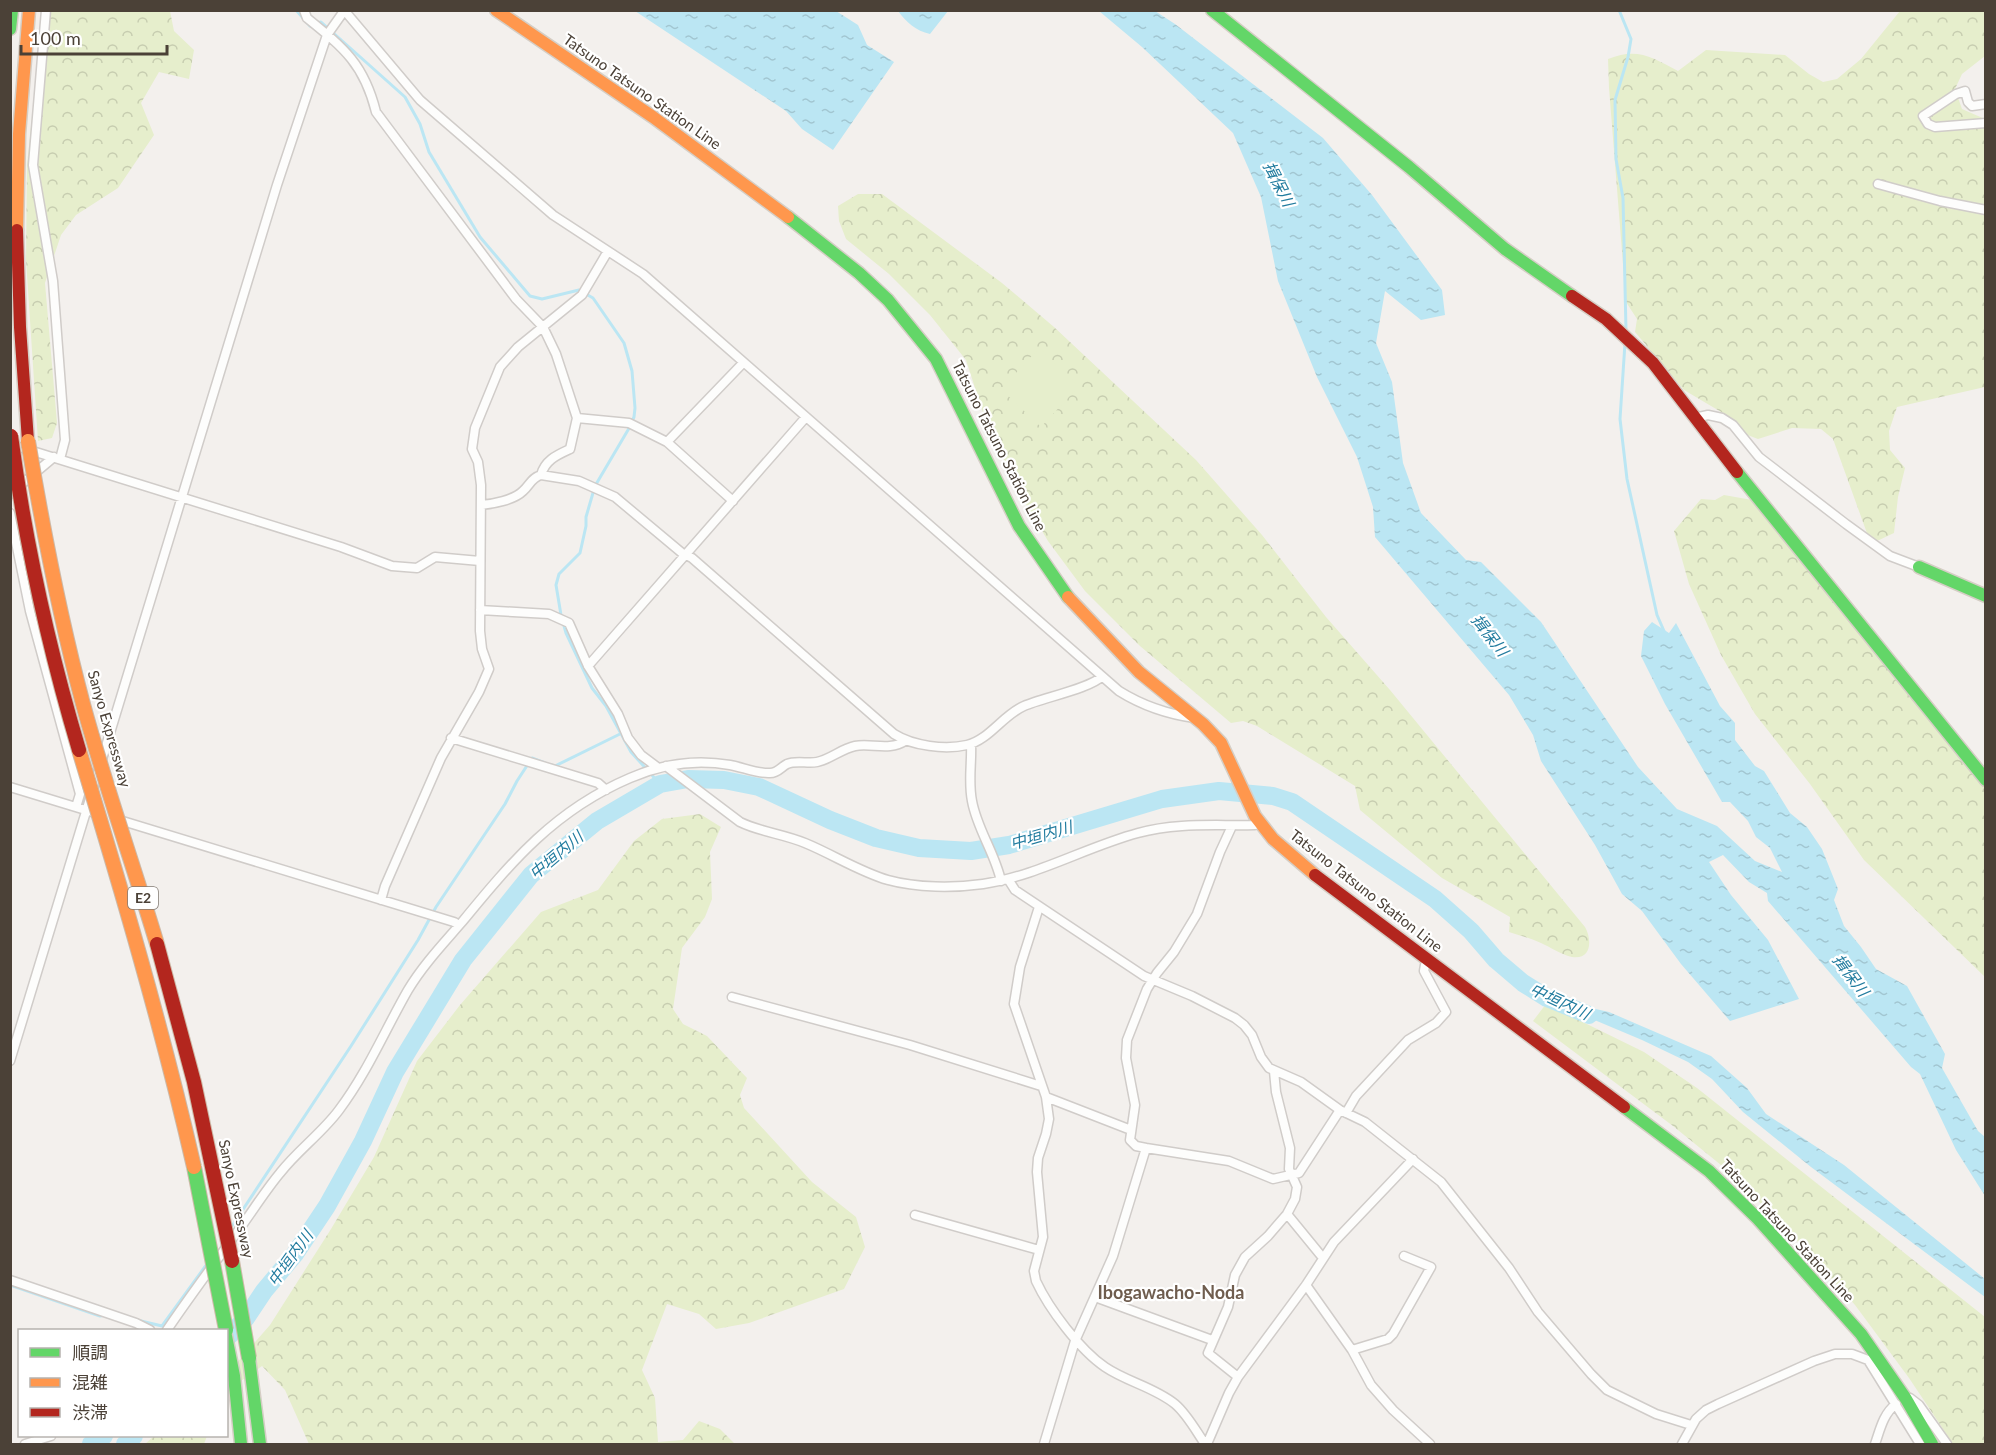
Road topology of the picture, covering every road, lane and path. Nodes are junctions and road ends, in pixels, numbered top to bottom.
1 (12, 10) edge
2 (29, 10) edge
3 (46, 10) edge
4 (304, 10) edge
5 (496, 10) edge
6 (1212, 10) edge
7 (344, 11) edge
8 (10, 29) edge
9 (327, 35) junction
10 (1986, 104) edge
11 (1986, 123) edge
12 (1878, 184) dead end
13 (1986, 210) edge
14 (608, 251) junction
15 (543, 327) junction
16 (743, 363) junction
17 (806, 417) junction
18 (577, 418) junction
19 (1694, 418) junction
20 (10, 436) edge
21 (667, 442) junction
22 (10, 444) edge
23 (57, 458) junction
24 (541, 475) junction
25 (10, 494) edge
26 (182, 498) junction
27 (733, 501) junction
28 (481, 505) junction
29 (10, 513) edge
30 (687, 555) junction
31 (480, 561) junction
32 (1919, 567) joint
33 (1986, 596) edge
34 (480, 610) junction
35 (588, 666) junction
36 (1102, 676) junction
37 (1195, 718) junction
38 (451, 738) junction
39 (904, 741) junction
40 (970, 744) junction
41 (664, 768) junction
42 (97, 779) junction
43 (1986, 780) edge
44 (77, 782) junction
45 (10, 787) edge
46 (606, 790) junction
47 (76, 807) junction
48 (87, 810) junction
49 (1258, 820) junction
50 (1232, 826) junction
51 (1003, 879) junction
52 (381, 900) junction
53 (1039, 907) junction
54 (459, 925) junction
55 (1428, 960) junction
56 (1152, 980) junction
57 (732, 997) dead end
58 (10, 1062) edge
59 (1274, 1071) junction
60 (1041, 1086) junction
61 (1047, 1097) junction
62 (1343, 1111) junction
63 (1131, 1130) junction
64 (1146, 1148) junction
65 (1413, 1159) junction
66 (1292, 1174) junction
67 (1287, 1214) junction
68 (915, 1215) dead end
69 (1039, 1250) junction
70 (1404, 1256) dead end
71 (1323, 1258) junction
72 (10, 1280) edge
73 (1306, 1286) junction
74 (1095, 1297) junction
75 (148, 1329) edge
76 (168, 1329) edge
77 (226, 1329) edge
78 (1212, 1340) junction
79 (1076, 1341) junction
80 (228, 1346) edge
81 (1352, 1350) junction
82 (1238, 1377) junction
83 (1901, 1402) junction
84 (1691, 1425) junction
85 (48, 1437) edge
86 (25, 1444) edge
87 (241, 1444) edge
88 (260, 1444) edge
89 (1044, 1444) edge
90 (1206, 1444) edge
91 (1430, 1444) edge
92 (1682, 1444) edge
93 (1875, 1444) edge
94 (1920, 1444) edge
95 (1932, 1444) edge
96 (1947, 1444) edge

1 - 8 main road
2 - 88 main road, Sanyo Expressway / E2, bridge
3 - 23 street
4 - 9 street
5 - 37 main road, Tatsuno Tatsuno Station Line
6 - 19 main road
7 - 9 street
7 - 14 street
9 - 15 street
9 - 26 street
10 - 11 street
12 - 13 street
14 - 15 street
14 - 16 street
15 - 18 street
15 - 28 street
16 - 17 street
16 - 21 street
17 - 27 street
17 - 36 street
18 - 21 street
18 - 24 street
19 - 32 street
19 - 43 main road
20 - 77 main road, E2, bridge
21 - 27 street
22 - 23 street
23 - 25 street
23 - 26 street
24 - 28 street
24 - 30 street
26 - 31 street
26 - 42 street
27 - 30 street
28 - 31 street
29 - 44 street
30 - 35 street
30 - 39 street
31 - 34 street
32 - 33 main road
34 - 35 street
34 - 38 street
35 - 41 street
36 - 37 street
36 - 40 street
37 - 49 main road, Tatsuno Tatsuno Station Line
38 - 46 street
38 - 52 street
39 - 40 street
39 - 41 street
40 - 51 street
41 - 46 street
41 - 51 street
42 - 44 street
42 - 48 street
44 - 47 street
45 - 47 street
46 - 54 street
47 - 48 street
48 - 52 street
48 - 58 street
49 - 50 street
49 - 55 main road, Tatsuno Tatsuno Station Line
50 - 51 street
50 - 56 street
51 - 53 street
52 - 54 street
53 - 56 street
53 - 60 street
54 - 76 street
55 - 62 street
55 - 83 main road, Tatsuno Tatsuno Station Line
56 - 59 street
56 - 63 street
57 - 60 street
59 - 62 street
59 - 66 street
60 - 61 street
61 - 63 street
61 - 69 street
62 - 65 street
62 - 66 street
63 - 64 street
64 - 66 street
64 - 74 street
65 - 71 street
65 - 84 street
66 - 67 street
67 - 71 street
67 - 78 street
68 - 69 street
69 - 79 street
70 - 81 street
71 - 73 street
72 - 75 street
73 - 81 street
73 - 82 street
74 - 78 street
74 - 79 street
78 - 82 street
79 - 89 street
79 - 90 street
80 - 87 main road
81 - 91 street
82 - 90 street
83 - 84 street
83 - 93 street
83 - 94 street
83 - 95 main road, Tatsuno Tatsuno Station Line
83 - 96 street
84 - 92 street
85 - 86 street

